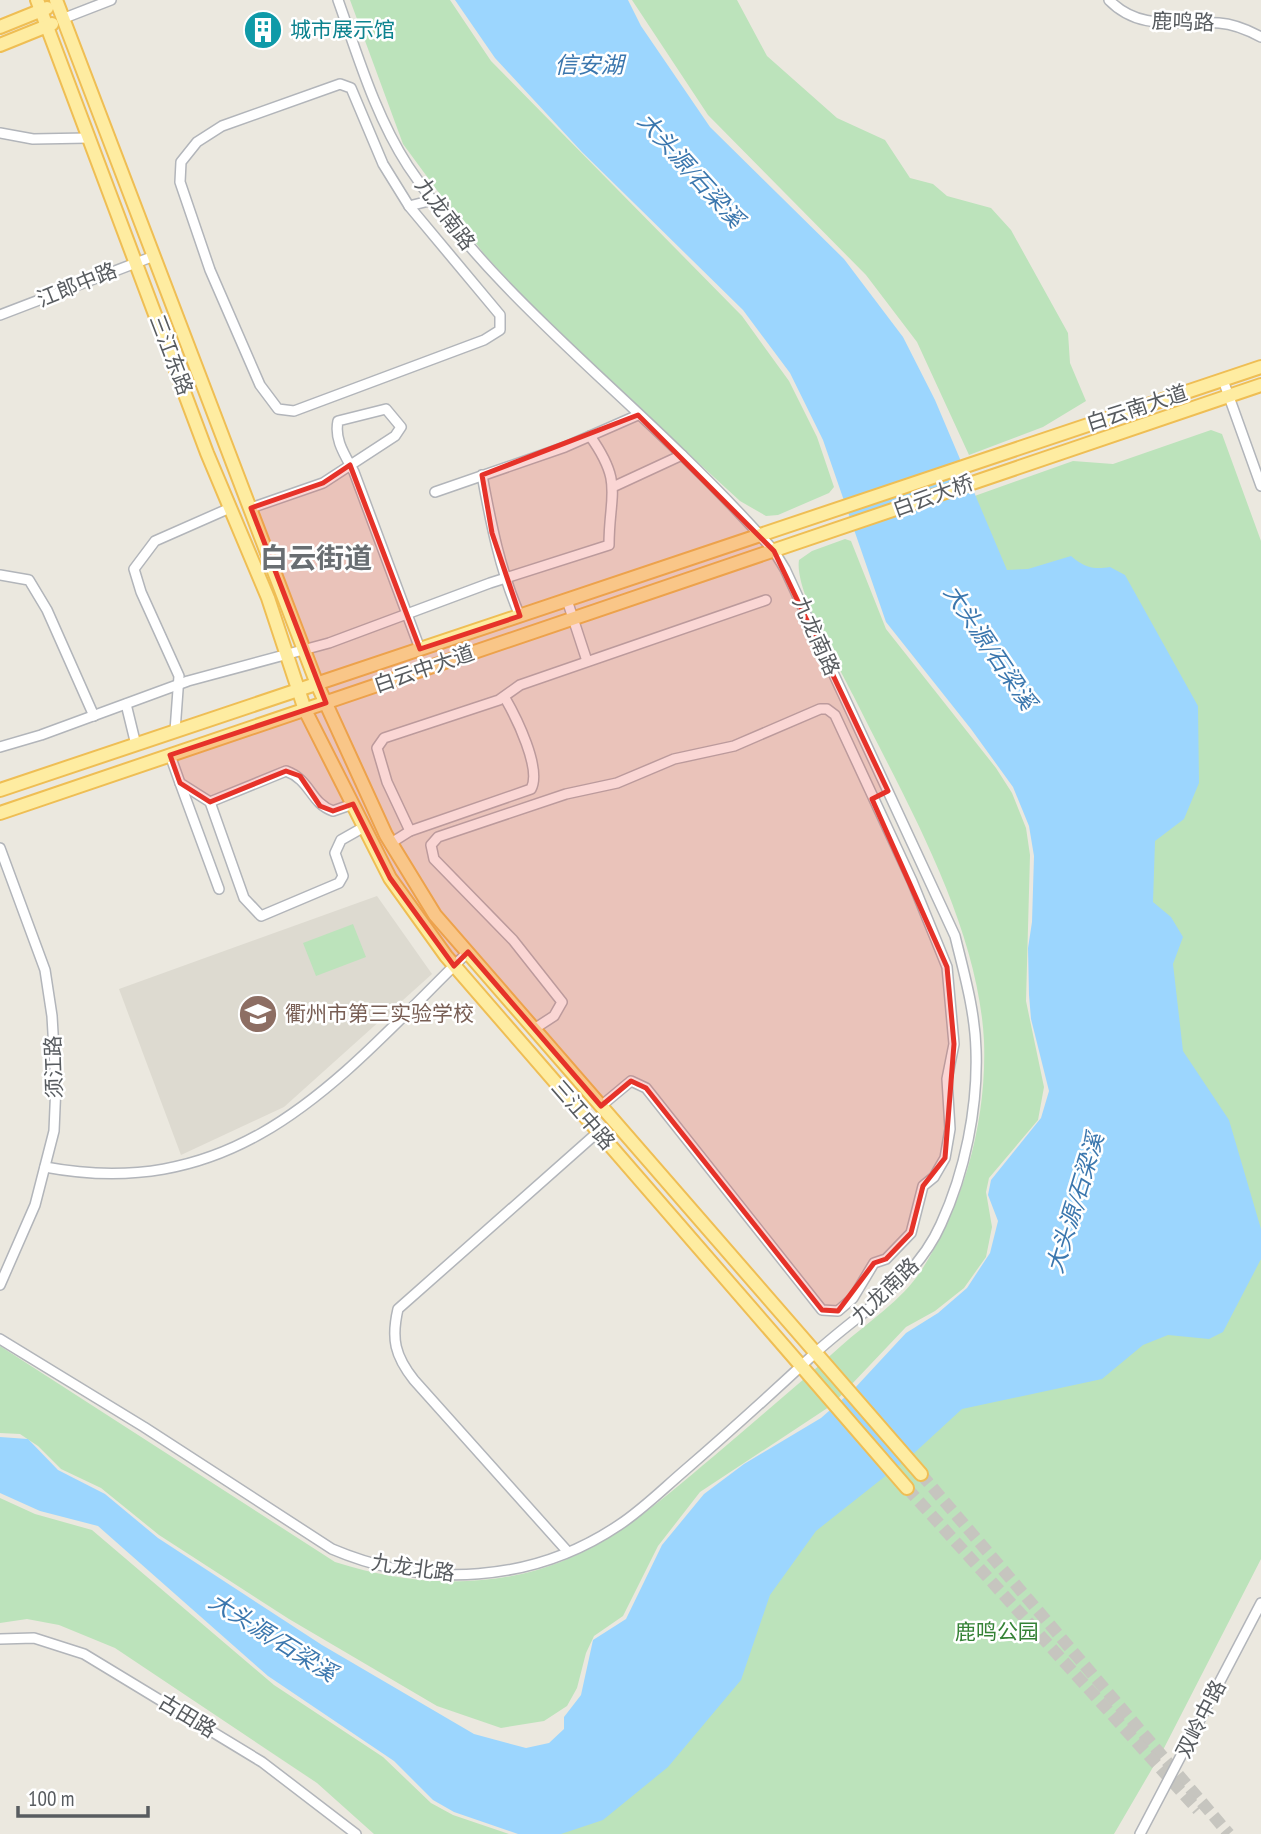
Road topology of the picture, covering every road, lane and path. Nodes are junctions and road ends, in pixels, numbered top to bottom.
1 (111, 0) edge
2 (338, 0) edge
3 (1109, 0) edge
4 (60, 1) edge
5 (39, 5) edge
6 (62, 19) junction
7 (46, 26) junction
8 (0, 27) edge
9 (1261, 37) edge
10 (0, 45) edge
11 (0, 133) edge
12 (88, 138) junction
13 (433, 200) junction
14 (409, 206) junction
15 (154, 256) junction
16 (137, 261) junction
17 (0, 315) edge
18 (1261, 367) edge
19 (1223, 380) junction
20 (1261, 385) edge
21 (1229, 395) junction
22 (638, 415) junction
23 (590, 436) junction
24 (1013, 450) joint
25 (682, 454) junction
26 (350, 465) junction
27 (1018, 465) joint
28 (482, 475) junction
29 (615, 486) junction
30 (1261, 486) edge
31 (435, 492) dead end
32 (230, 508) junction
33 (251, 508) junction
34 (843, 508) joint
35 (849, 526) joint
36 (760, 535) junction
37 (774, 551) junction
38 (0, 575) edge
39 (505, 579) junction
40 (567, 600) junction
41 (766, 600) dead end
42 (406, 614) junction
43 (520, 616) junction
44 (573, 619) junction
45 (419, 649) junction
46 (304, 650) junction
47 (286, 655) junction
48 (587, 661) junction
49 (317, 684) junction
50 (179, 685) junction
51 (298, 690) junction
52 (505, 698) junction
53 (326, 703) junction
54 (126, 704) junction
55 (305, 710) junction
56 (94, 716) junction
57 (175, 732) junction
58 (136, 745) junction
59 (0, 747) edge
60 (170, 755) junction
61 (180, 783) junction
62 (0, 790) edge
63 (888, 791) junction
64 (872, 799) junction
65 (210, 802) junction
66 (353, 804) junction
67 (0, 813) edge
68 (364, 827) junction
69 (410, 831) junction
70 (391, 843) junction
71 (0, 848) edge
72 (219, 890) dead end
73 (468, 952) junction
74 (454, 965) junction
75 (534, 1029) junction
76 (601, 1106) junction
77 (598, 1132) junction
78 (45, 1167) junction
79 (0, 1285) edge
80 (0, 1339) edge
81 (815, 1353) junction
82 (802, 1366) junction
83 (921, 1474) tunnel mouth
84 (906, 1488) tunnel mouth
85 (568, 1552) junction
86 (1261, 1603) edge
87 (0, 1639) edge
88 (356, 1834) edge
89 (1140, 1834) edge

1 - 6 street
2 - 13 street, 九龙南路
3 - 9 street, 鹿鸣路
4 - 5 main road
4 - 6 main road, 三江东路
5 - 7 main road, 三江东路
5 - 8 main road
6 - 7 main road
6 - 15 main road, 三江东路
7 - 10 main road
7 - 12 main road, 三江东路
11 - 12 street
12 - 16 main road, 三江东路
13 - 14 street
13 - 22 street, 九龙南路
14 - 14 street
15 - 16 street, 江郎中路
15 - 33 main road, 三江东路
16 - 17 street, 江郎中路
16 - 32 main road, 三江东路
18 - 19 main road, 白云南大道
19 - 21 street
19 - 24 main road, 白云南大道
20 - 21 main road, 白云南大道
21 - 27 main road, 白云南大道
21 - 30 street
22 - 23 street
22 - 25 street, 九龙南路
23 - 28 street
23 - 29 street
24 - 34 main road, 白云大桥
25 - 29 street
25 - 36 street, 九龙南路
26 - 26 street
26 - 33 street
26 - 42 street
27 - 35 main road, 白云大桥
28 - 31 street
28 - 39 street
29 - 39 street
32 - 47 main road, 三江东路
32 - 50 street
33 - 46 main road, 三江东路
34 - 36 main road, 白云中大道
35 - 37 main road, 白云中大道
36 - 37 street, 九龙南路
36 - 40 main road, 白云中大道
37 - 44 main road, 白云中大道
37 - 63 street, 九龙南路
38 - 56 street
39 - 42 street
39 - 43 street
40 - 43 main road, 白云中大道
40 - 44 street
41 - 48 street
42 - 45 street
42 - 46 street
43 - 45 main road, 白云中大道
44 - 48 street
44 - 53 main road, 白云中大道
45 - 49 main road, 白云中大道
46 - 47 street
46 - 49 main road, 三江东路
47 - 50 street
47 - 51 main road, 三江东路
48 - 52 street
49 - 51 main road, 白云中大道
49 - 53 main road, 三江东路
50 - 54 street
50 - 57 street
51 - 55 main road, 三江东路
51 - 57 main road, 白云中大道
52 - 69 street
52 - 69 street
53 - 55 main road, 白云中大道
53 - 70 main road, 三江中路
54 - 56 street
54 - 58 street
55 - 60 main road, 白云中大道
55 - 66 main road, 三江中路
56 - 59 street
57 - 58 main road, 白云中大道
58 - 62 main road, 白云中大道
60 - 61 street
60 - 67 main road, 白云中大道
61 - 65 street
61 - 72 street
63 - 64 street
63 - 81 street, 九龙南路
64 - 75 street
64 - 76 street
65 - 66 street
65 - 68 street
66 - 68 main road, 三江中路
68 - 74 main road, 三江中路
69 - 70 street
70 - 73 main road, 三江中路
71 - 78 street, 须江路
73 - 74 street
73 - 75 main road, 三江中路
74 - 77 main road, 三江中路
74 - 78 street
75 - 76 main road, 三江中路
76 - 81 main road, 三江中路
77 - 82 main road, 三江中路
77 - 85 street
78 - 79 street, 须江路
80 - 85 street, 九龙北路
81 - 82 street, 九龙北路
81 - 83 main road, 三江中路
82 - 84 main road, 三江中路
82 - 85 street, 九龙北路
86 - 89 street, 双岭中路
87 - 88 street, 古田路

